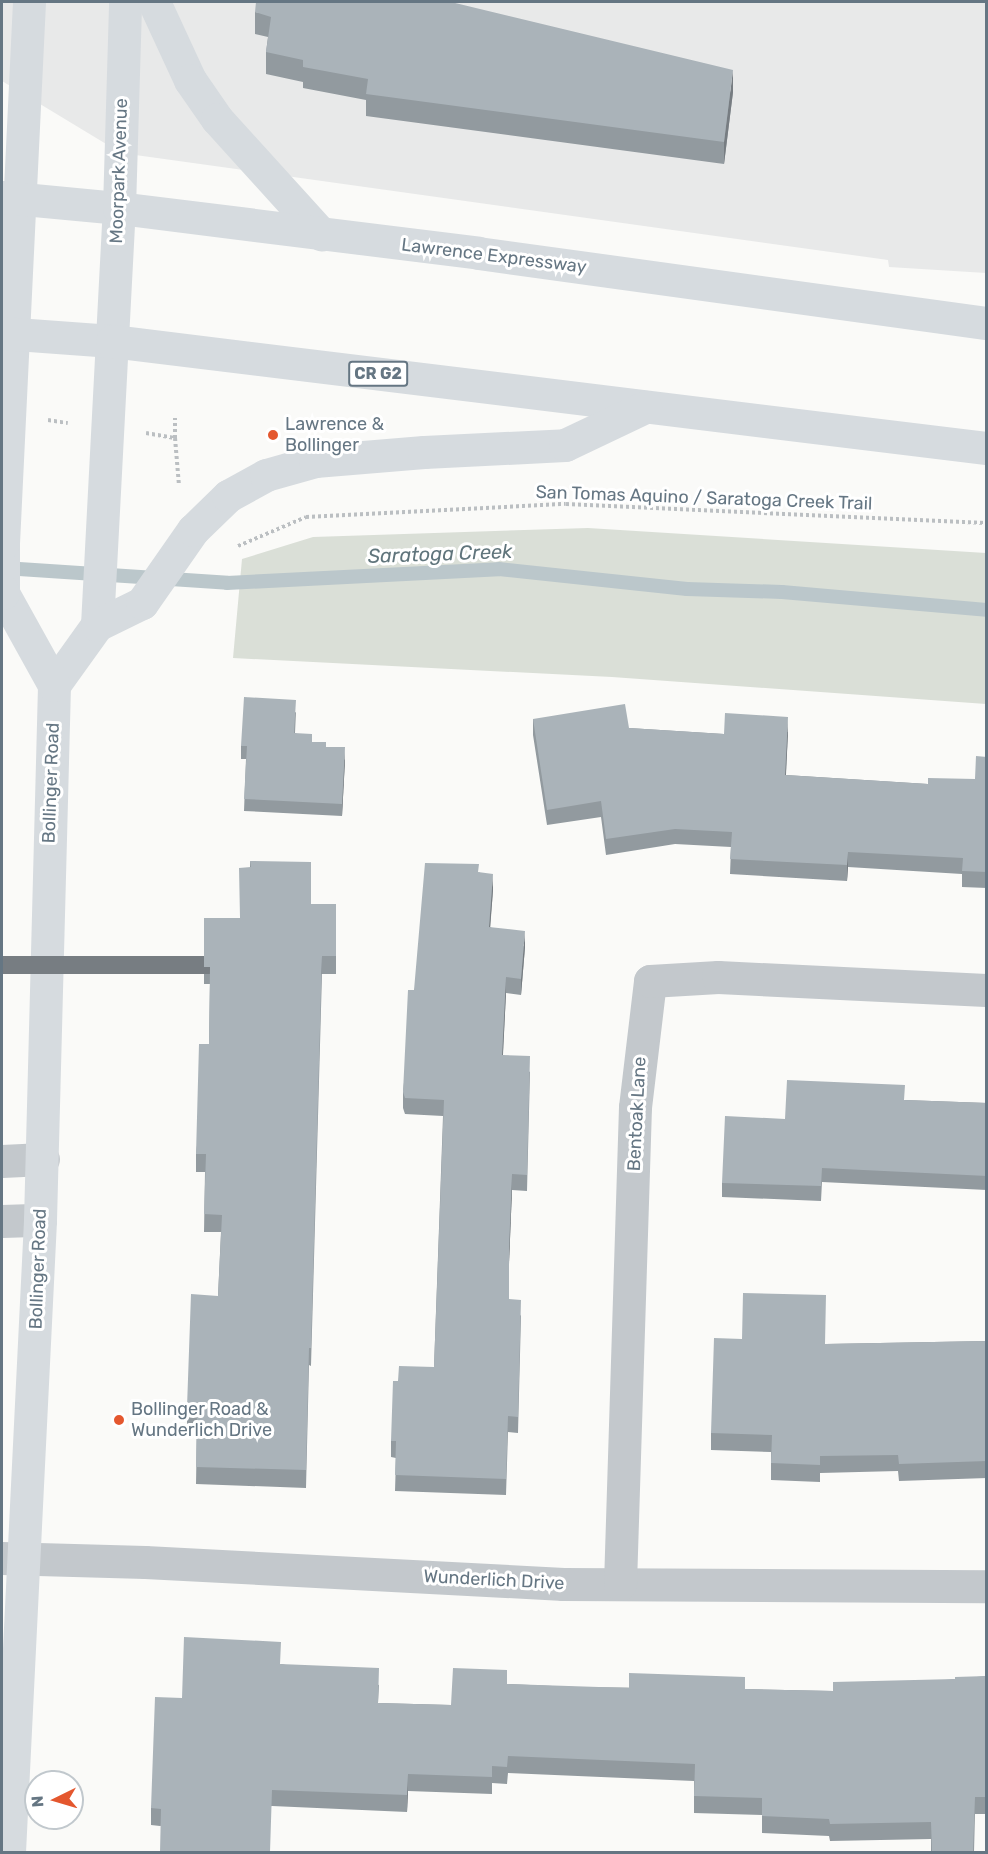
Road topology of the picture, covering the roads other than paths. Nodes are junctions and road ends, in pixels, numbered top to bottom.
1 (29, 2) edge
2 (124, 2) edge
3 (154, 2) edge
4 (11, 198) edge
5 (118, 208) junction
6 (322, 235) junction
7 (987, 323) edge
8 (8, 334) edge
9 (112, 341) junction
10 (645, 407) junction
11 (987, 448) edge
12 (3, 543) edge
13 (2, 592) edge
14 (97, 612) junction
15 (54, 685) junction
16 (987, 990) edge
17 (43, 1159) junction
18 (2, 1161) edge
19 (40, 1220) junction
20 (2, 1221) edge
21 (11, 1559) edge
22 (620, 1584) junction
23 (987, 1586) edge
24 (9, 1852) edge

1 - 4 main road
2 - 5 main road, Moorpark Avenue
3 - 6 main road
4 - 5 main road, Lawrence Expressway
4 - 8 main road
5 - 6 main road, Lawrence Expressway
5 - 9 main road, Moorpark Avenue
6 - 7 main road, Lawrence Expressway
8 - 9 main road, CR G2
8 - 12 main road
9 - 10 main road, CR G2
9 - 14 main road
10 - 11 main road, CR G2
10 - 14 main road
12 - 13 main road
13 - 15 main road
14 - 15 main road
15 - 17 main road, Bollinger Road
16 - 22 street, Bentoak Lane
17 - 18 street
17 - 19 main road, Bollinger Road
19 - 20 street
19 - 21 main road, Bollinger Road
21 - 22 street, Wunderlich Drive
21 - 24 main road, Bollinger Road
22 - 23 street, Wunderlich Drive

